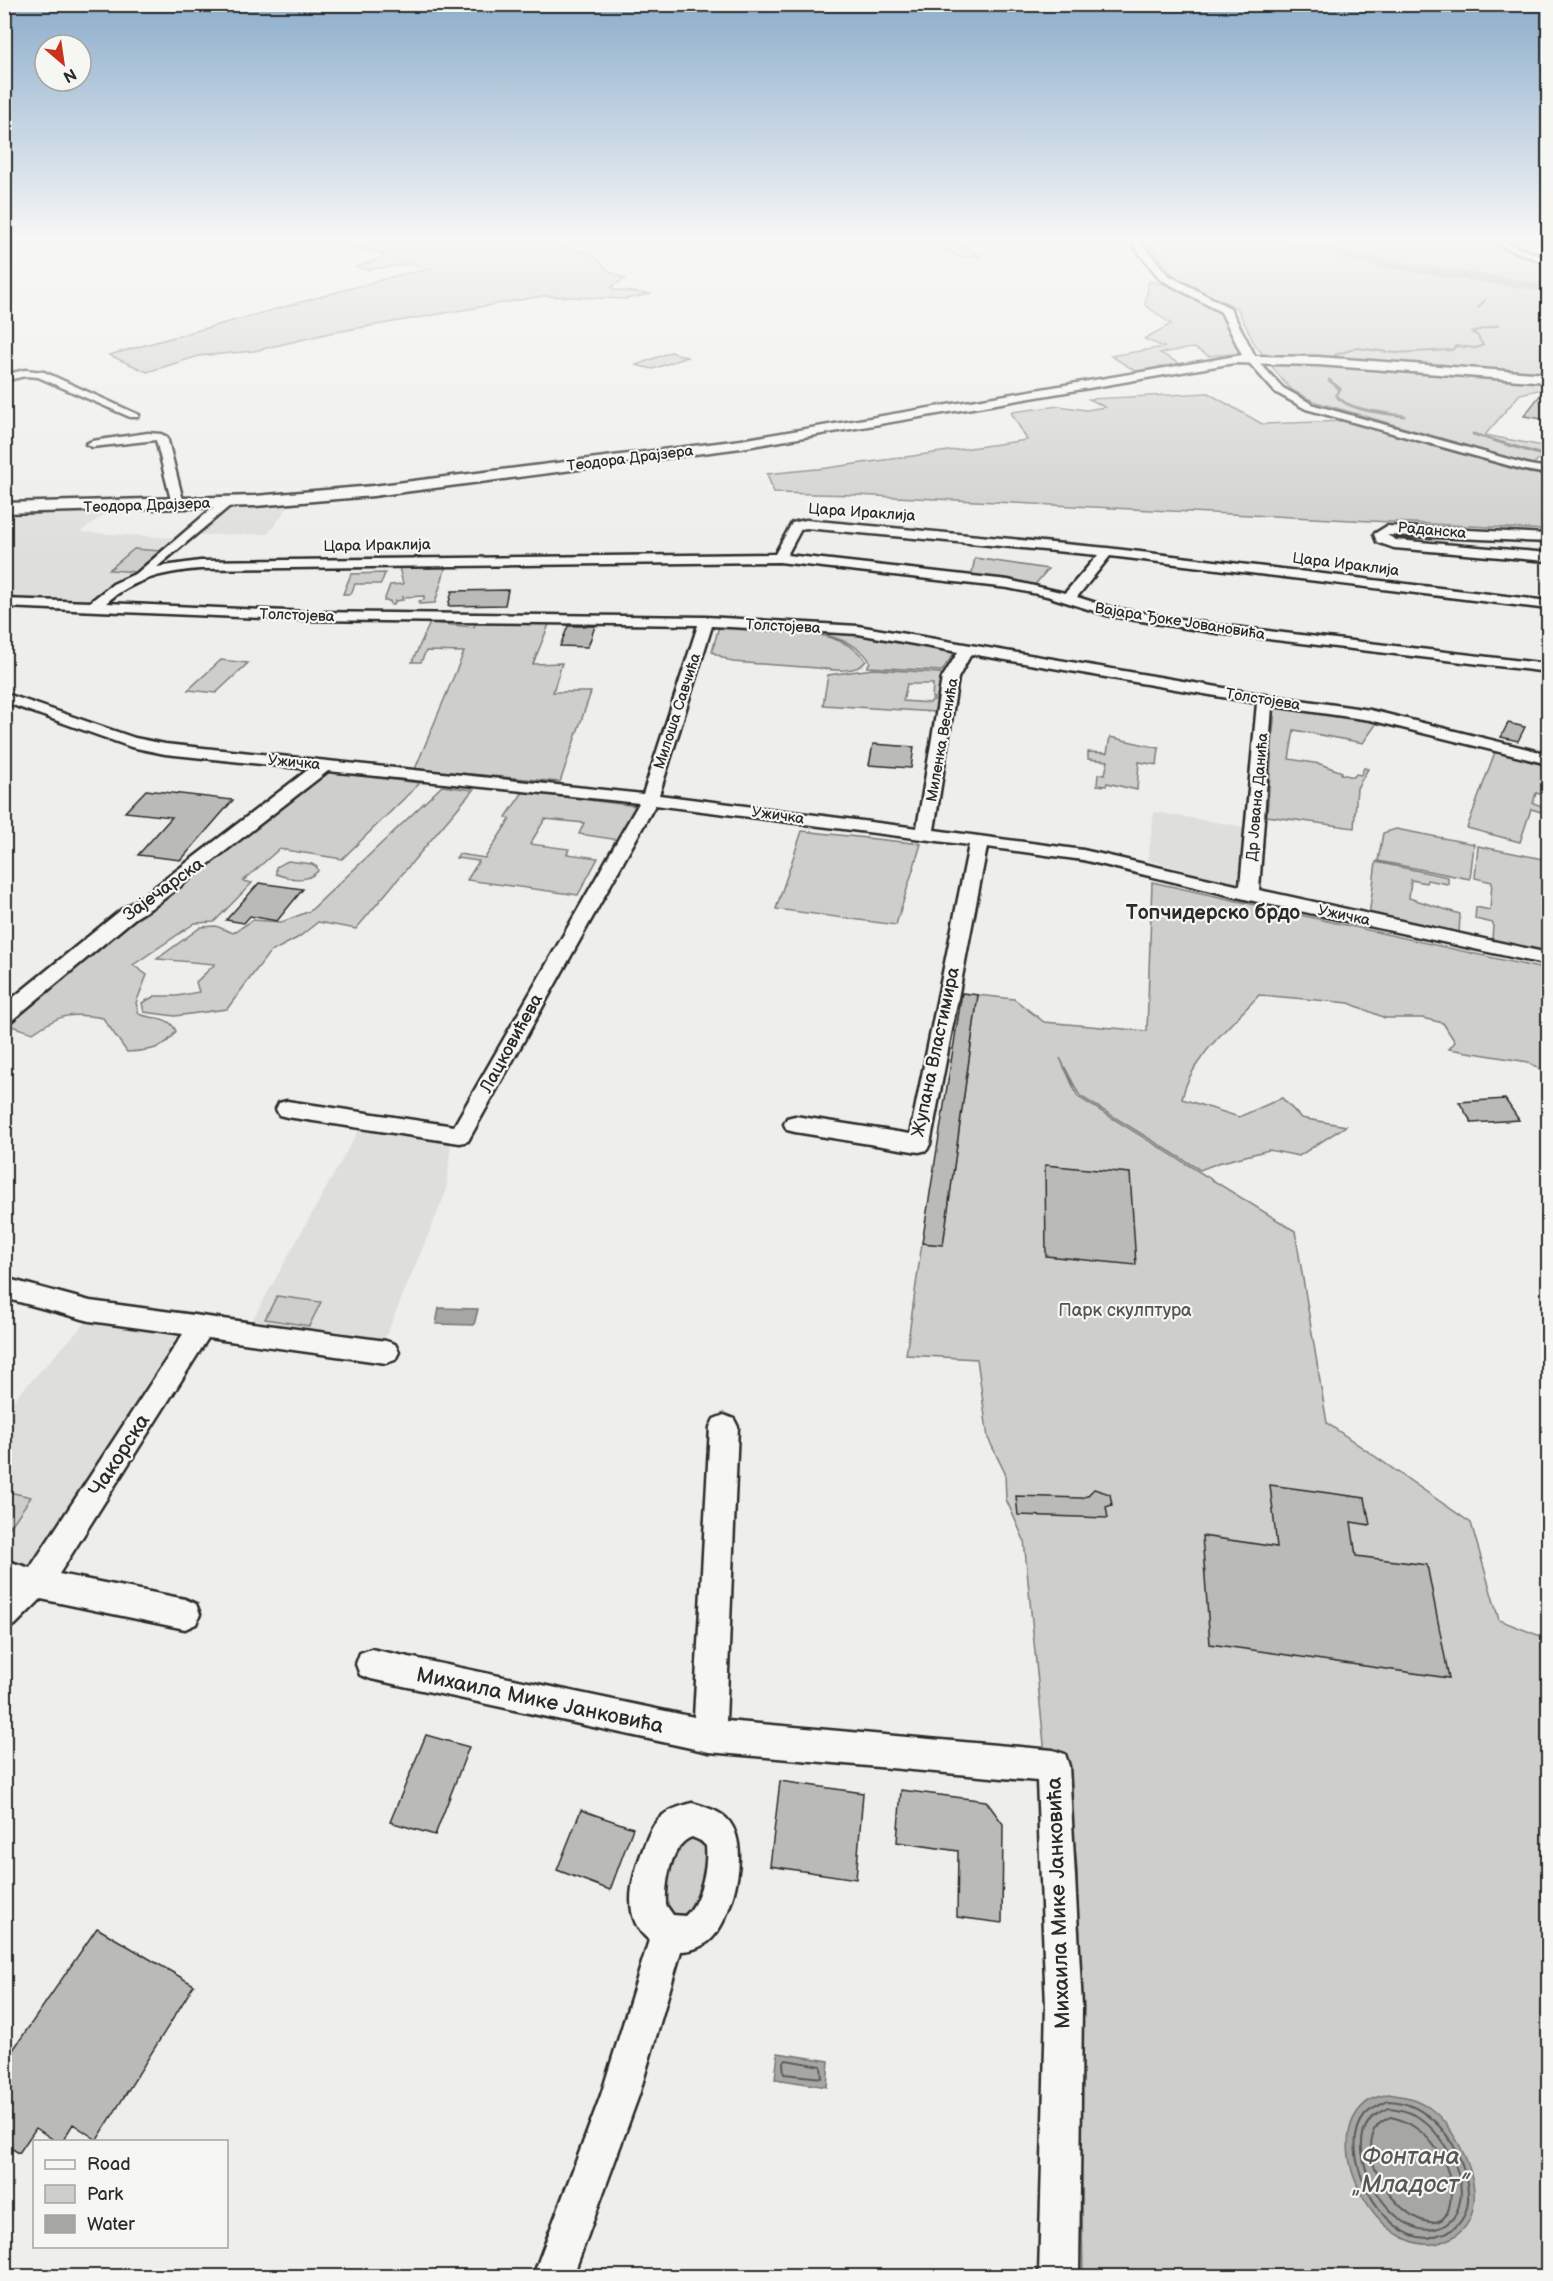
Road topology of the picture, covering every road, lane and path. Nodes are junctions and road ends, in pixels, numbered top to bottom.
1 (1243, 343) edge
2 (1250, 358) junction
3 (4, 378) edge
4 (1548, 378) edge
5 (134, 415) dead end
6 (92, 444) dead end
7 (1548, 463) edge
8 (1548, 470) edge
9 (227, 502) junction
10 (178, 504) junction
11 (4, 508) edge
12 (1548, 538) edge
13 (1107, 552) junction
14 (1548, 557) edge
15 (779, 558) junction
16 (138, 576) junction
17 (1069, 598) junction
18 (4, 603) edge
19 (1548, 605) edge
20 (93, 608) junction
21 (706, 621) junction
22 (967, 648) junction
23 (1548, 668) edge
24 (4, 697) edge
25 (1265, 700) junction
26 (1548, 759) edge
27 (325, 765) junction
28 (649, 800) junction
29 (925, 834) junction
30 (979, 841) junction
31 (1249, 894) junction
32 (1548, 959) edge
33 (4, 1016) edge
34 (287, 1109) dead end
35 (795, 1124) dead end
36 (12, 1290) dead end
37 (202, 1326) junction
38 (386, 1352) dead end
39 (724, 1427) dead end
40 (4, 1574) edge
41 (36, 1584) junction
42 (185, 1614) dead end
43 (4, 1615) edge
44 (371, 1665) dead end
45 (710, 1736) junction
46 (669, 1932) dead end
47 (553, 2277) edge
48 (1059, 2277) edge

1 - 2 main road
2 - 4 main road, Теодора Драјзера
2 - 8 street
2 - 9 main road, Теодора Драјзера
3 - 5 street
6 - 10 street
7 - 8 street
9 - 10 main road, Теодора Драјзера
9 - 16 street
10 - 11 main road, Теодора Драјзера
12 - 14 street, Раданска
13 - 15 street, Цара Ираклија
13 - 17 street
13 - 19 street, Цара Ираклија
15 - 16 street, Цара Ираклија
15 - 17 street, Вајара Ђоке Јовановића
16 - 20 street, Цара Ираклија
17 - 23 street, Вајара Ђоке Јовановића
18 - 20 street, Толстојева
20 - 21 street, Толстојева
21 - 22 street, Толстојева
21 - 28 street, Милоша Савчића
22 - 25 street, Толстојева
22 - 29 street, Миленка Веснића
24 - 27 street, Ужичка
25 - 26 street, Толстојева
25 - 31 street, Др Јована Данића
27 - 28 street, Ужичка
27 - 33 street, Зајечарска
28 - 29 street, Ужичка
28 - 34 street, Лацковићева
29 - 30 street, Ужичка
30 - 31 street, Ужичка
30 - 35 street, Жупана Властимира
31 - 32 street, Ужичка
36 - 37 street
37 - 38 street
37 - 41 street, Чакорска
39 - 45 street
40 - 41 street
41 - 42 street
41 - 43 street, Чакорска
44 - 45 street, Михаила Мике Јанковића
45 - 48 street, Михаила Мике Јанковића
46 - 47 street

